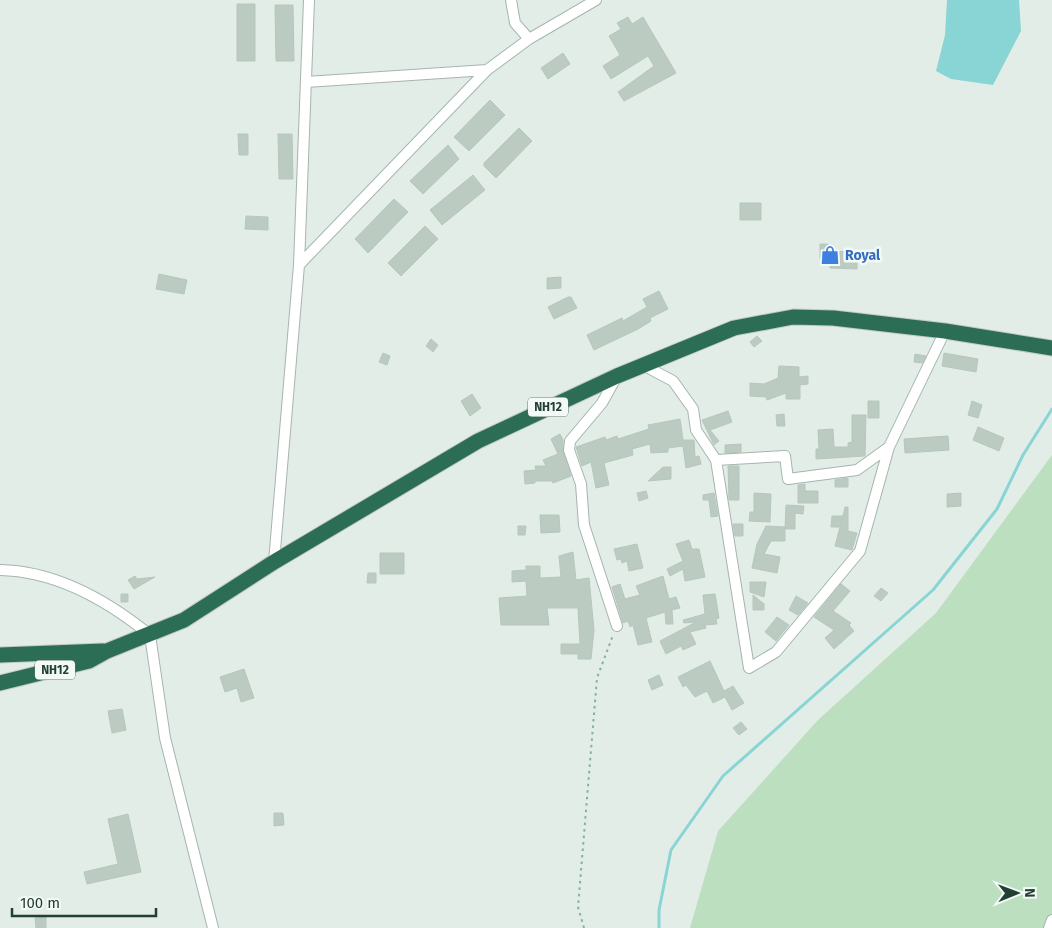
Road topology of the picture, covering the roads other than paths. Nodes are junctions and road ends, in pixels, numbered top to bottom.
1 (309, 0) edge
2 (511, 0) edge
3 (596, 0) edge
4 (529, 39) junction
5 (487, 70) junction
6 (306, 82) junction
7 (299, 265) junction
8 (946, 331) junction
9 (1052, 348) edge
10 (643, 365) junction
11 (617, 376) junction
12 (889, 447) junction
13 (716, 460) junction
14 (274, 562) junction
15 (0, 570) edge
16 (617, 626) road end
17 (150, 635) junction
18 (107, 651) junction
19 (0, 655) edge
20 (0, 683) edge
21 (1052, 920) edge
22 (213, 928) edge
23 (1049, 928) edge

1 - 6 street
2 - 4 street
3 - 4 street
4 - 5 street
5 - 6 street
5 - 7 street
6 - 7 street
7 - 14 street
8 - 9 highway, NH12
8 - 10 highway, NH12
8 - 12 street
10 - 11 highway, NH12
10 - 13 street
11 - 14 highway, NH12
11 - 16 street
12 - 13 street
12 - 13 street
14 - 17 highway, NH12
15 - 17 street
17 - 18 highway, NH12
17 - 22 street
18 - 19 highway, NH12
18 - 20 highway, NH12
21 - 23 street

